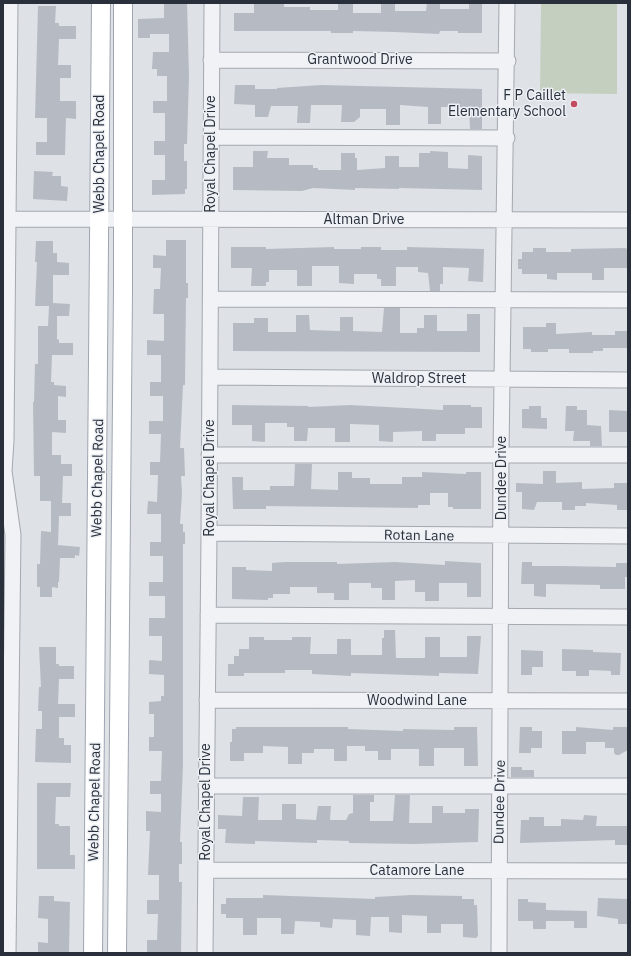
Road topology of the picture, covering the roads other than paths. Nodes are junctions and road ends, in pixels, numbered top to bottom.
1 (10, 3) edge
2 (101, 3) edge
3 (123, 3) edge
4 (212, 3) edge
5 (507, 3) edge
6 (211, 60) junction
7 (508, 60) junction
8 (6, 63) edge
9 (212, 137) junction
10 (507, 138) junction
11 (6, 140) edge
12 (211, 218) junction
13 (6, 219) edge
14 (100, 219) junction
15 (123, 219) junction
16 (505, 220) junction
17 (628, 220) edge
18 (5, 292) edge
19 (211, 299) junction
20 (503, 300) junction
21 (628, 300) edge
22 (4, 377) edge
23 (211, 377) junction
24 (502, 380) junction
25 (628, 380) edge
26 (209, 454) junction
27 (501, 455) junction
28 (628, 455) edge
29 (4, 457) edge
30 (210, 533) junction
31 (8, 535) edge
32 (628, 536) edge
33 (502, 537) junction
34 (208, 615) junction
35 (500, 616) junction
36 (628, 617) edge
37 (6, 691) edge
38 (207, 700) junction
39 (501, 701) junction
40 (628, 701) edge
41 (6, 752) edge
42 (206, 786) junction
43 (500, 786) junction
44 (628, 786) edge
45 (6, 853) edge
46 (206, 870) junction
47 (500, 871) junction
48 (628, 871) edge
49 (8, 953) edge
50 (93, 953) edge
51 (117, 953) edge
52 (205, 953) edge
53 (499, 953) edge

1 - 8 street
2 - 14 main road, Webb Chapel Road
3 - 15 main road, Webb Chapel Road
4 - 6 street, Royal Chapel Drive
5 - 7 street, Dundee Drive
6 - 7 street, Grantwood Drive
6 - 9 street, Royal Chapel Drive
7 - 10 street, Dundee Drive
8 - 11 street
9 - 10 street
9 - 12 street, Royal Chapel Drive
10 - 16 street, Dundee Drive
11 - 13 street
12 - 15 street, Altman Drive
12 - 16 street, Altman Drive
12 - 19 street, Royal Chapel Drive
13 - 14 street, Altman Drive
13 - 18 street
14 - 15 street, Altman Drive
14 - 50 main road, Webb Chapel Road
15 - 51 main road, Webb Chapel Road
16 - 17 street, Altman Drive
16 - 20 street, Dundee Drive
18 - 22 street
19 - 20 street
19 - 23 street, Royal Chapel Drive
20 - 21 street
20 - 24 street, Dundee Drive
22 - 29 street
23 - 24 street, Waldrop Street
23 - 26 street, Royal Chapel Drive
24 - 25 street, Waldrop Street
24 - 27 street, Dundee Drive
26 - 27 street
26 - 30 street, Royal Chapel Drive
27 - 28 street
27 - 33 street, Dundee Drive
29 - 31 street
30 - 33 street, Rotan Lane
30 - 34 street, Royal Chapel Drive
31 - 37 street
32 - 33 street, Rotan Lane
33 - 35 street, Dundee Drive
34 - 35 street
34 - 38 street, Royal Chapel Drive
35 - 36 street
35 - 39 street, Dundee Drive
37 - 41 street
38 - 39 street, Woodwind Lane
38 - 42 street, Royal Chapel Drive
39 - 40 street, Woodwind Lane
39 - 43 street, Dundee Drive
41 - 45 street
42 - 43 street
42 - 46 street, Royal Chapel Drive
43 - 44 street
43 - 47 street, Dundee Drive
45 - 49 street
46 - 47 street, Catamore Lane
46 - 52 street, Royal Chapel Drive
47 - 48 street, Catamore Lane
47 - 53 street, Dundee Drive

